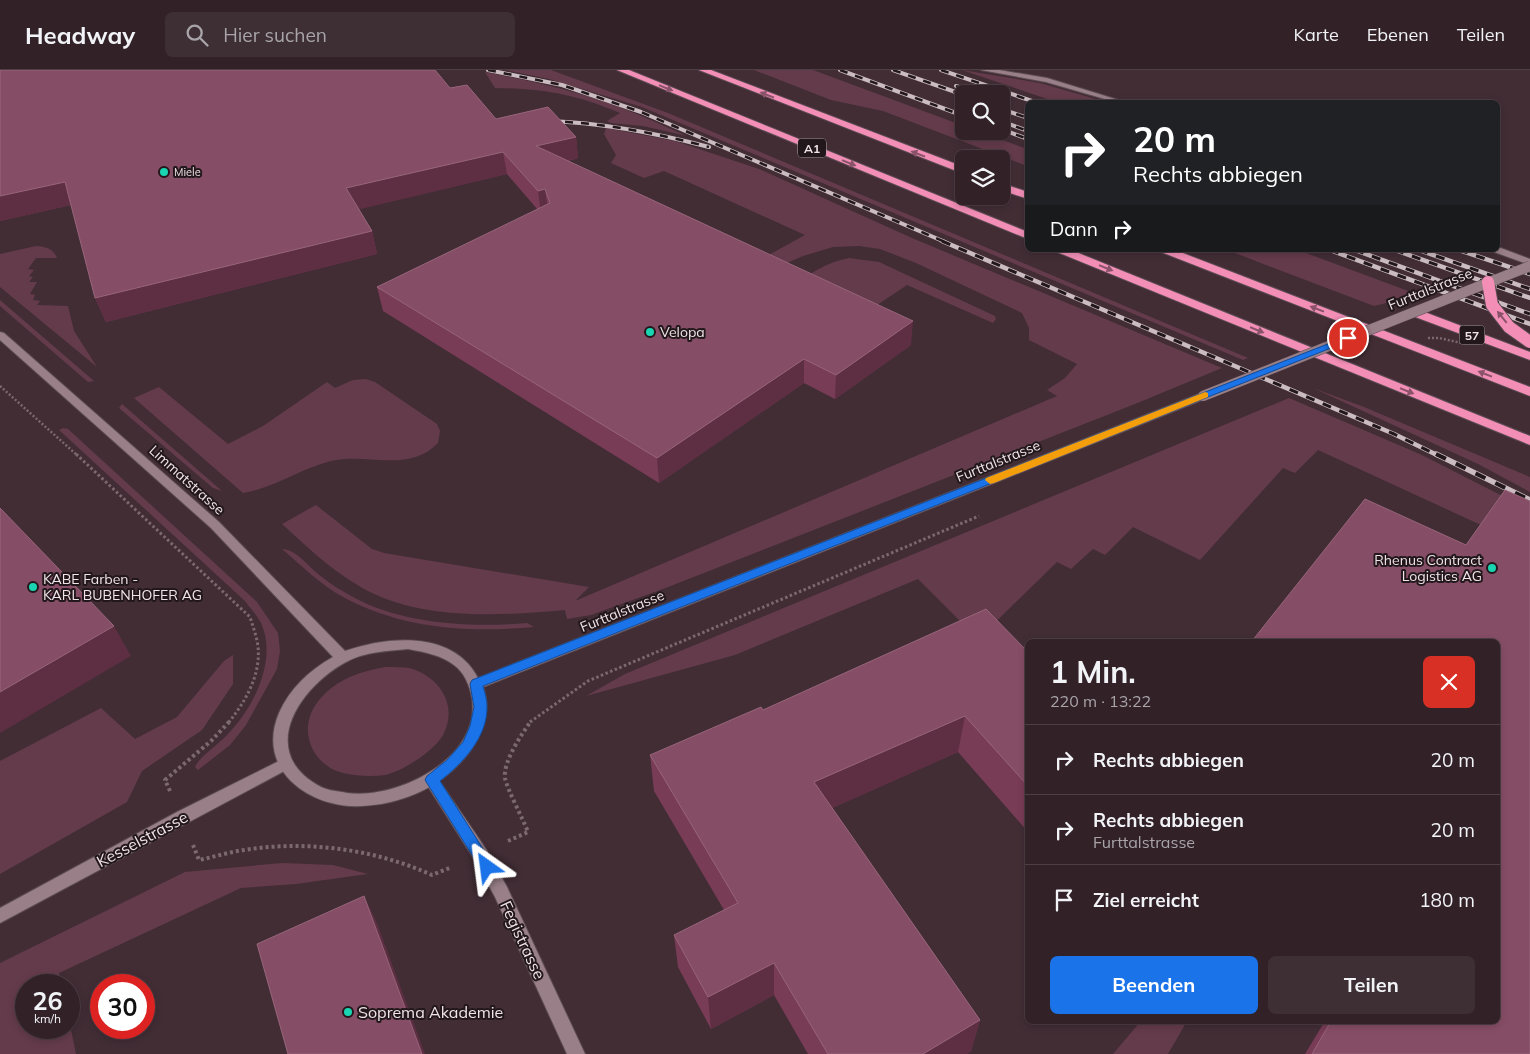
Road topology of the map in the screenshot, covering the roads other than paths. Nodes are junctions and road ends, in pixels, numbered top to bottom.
1 (621, 70) edge
2 (703, 70) edge
3 (985, 70) edge
4 (1114, 100) edge
5 (955, 168) edge
6 (1010, 189) edge
7 (1025, 195) edge
8 (1025, 235) edge
9 (1500, 251) edge
10 (1066, 252) edge
11 (1170, 252) edge
12 (1530, 262) edge
13 (1530, 266) edge
14 (1488, 282) junction
15 (1414, 312) junction
16 (0, 335) edge
17 (1530, 342) edge
18 (1530, 356) edge
19 (1530, 392) edge
20 (1530, 442) edge
21 (343, 658) junction
22 (477, 684) junction
23 (285, 764) junction
24 (431, 780) junction
25 (0, 916) edge
26 (576, 1054) edge

1 -> 8 highway, A1
5 -> 2 highway, A1
3 - 4 main road
6 - 7 highway
9 - 12 main road
10 -> 20 highway
19 -> 11 highway
13 - 14 main road, Furttalstrasse, bridge
14 - 15 main road, Furttalstrasse, bridge
17 -> 14 highway, 57, bridge
15 - 18 highway, 57, bridge
15 - 22 main road, Furttalstrasse, bridge
16 - 21 main road, Limmatstrasse
21 - 22 main road
21 - 23 main road
22 - 24 main road
23 - 24 main road
23 - 25 main road, Kesselstrasse
24 - 26 main road, Fegistrasse

